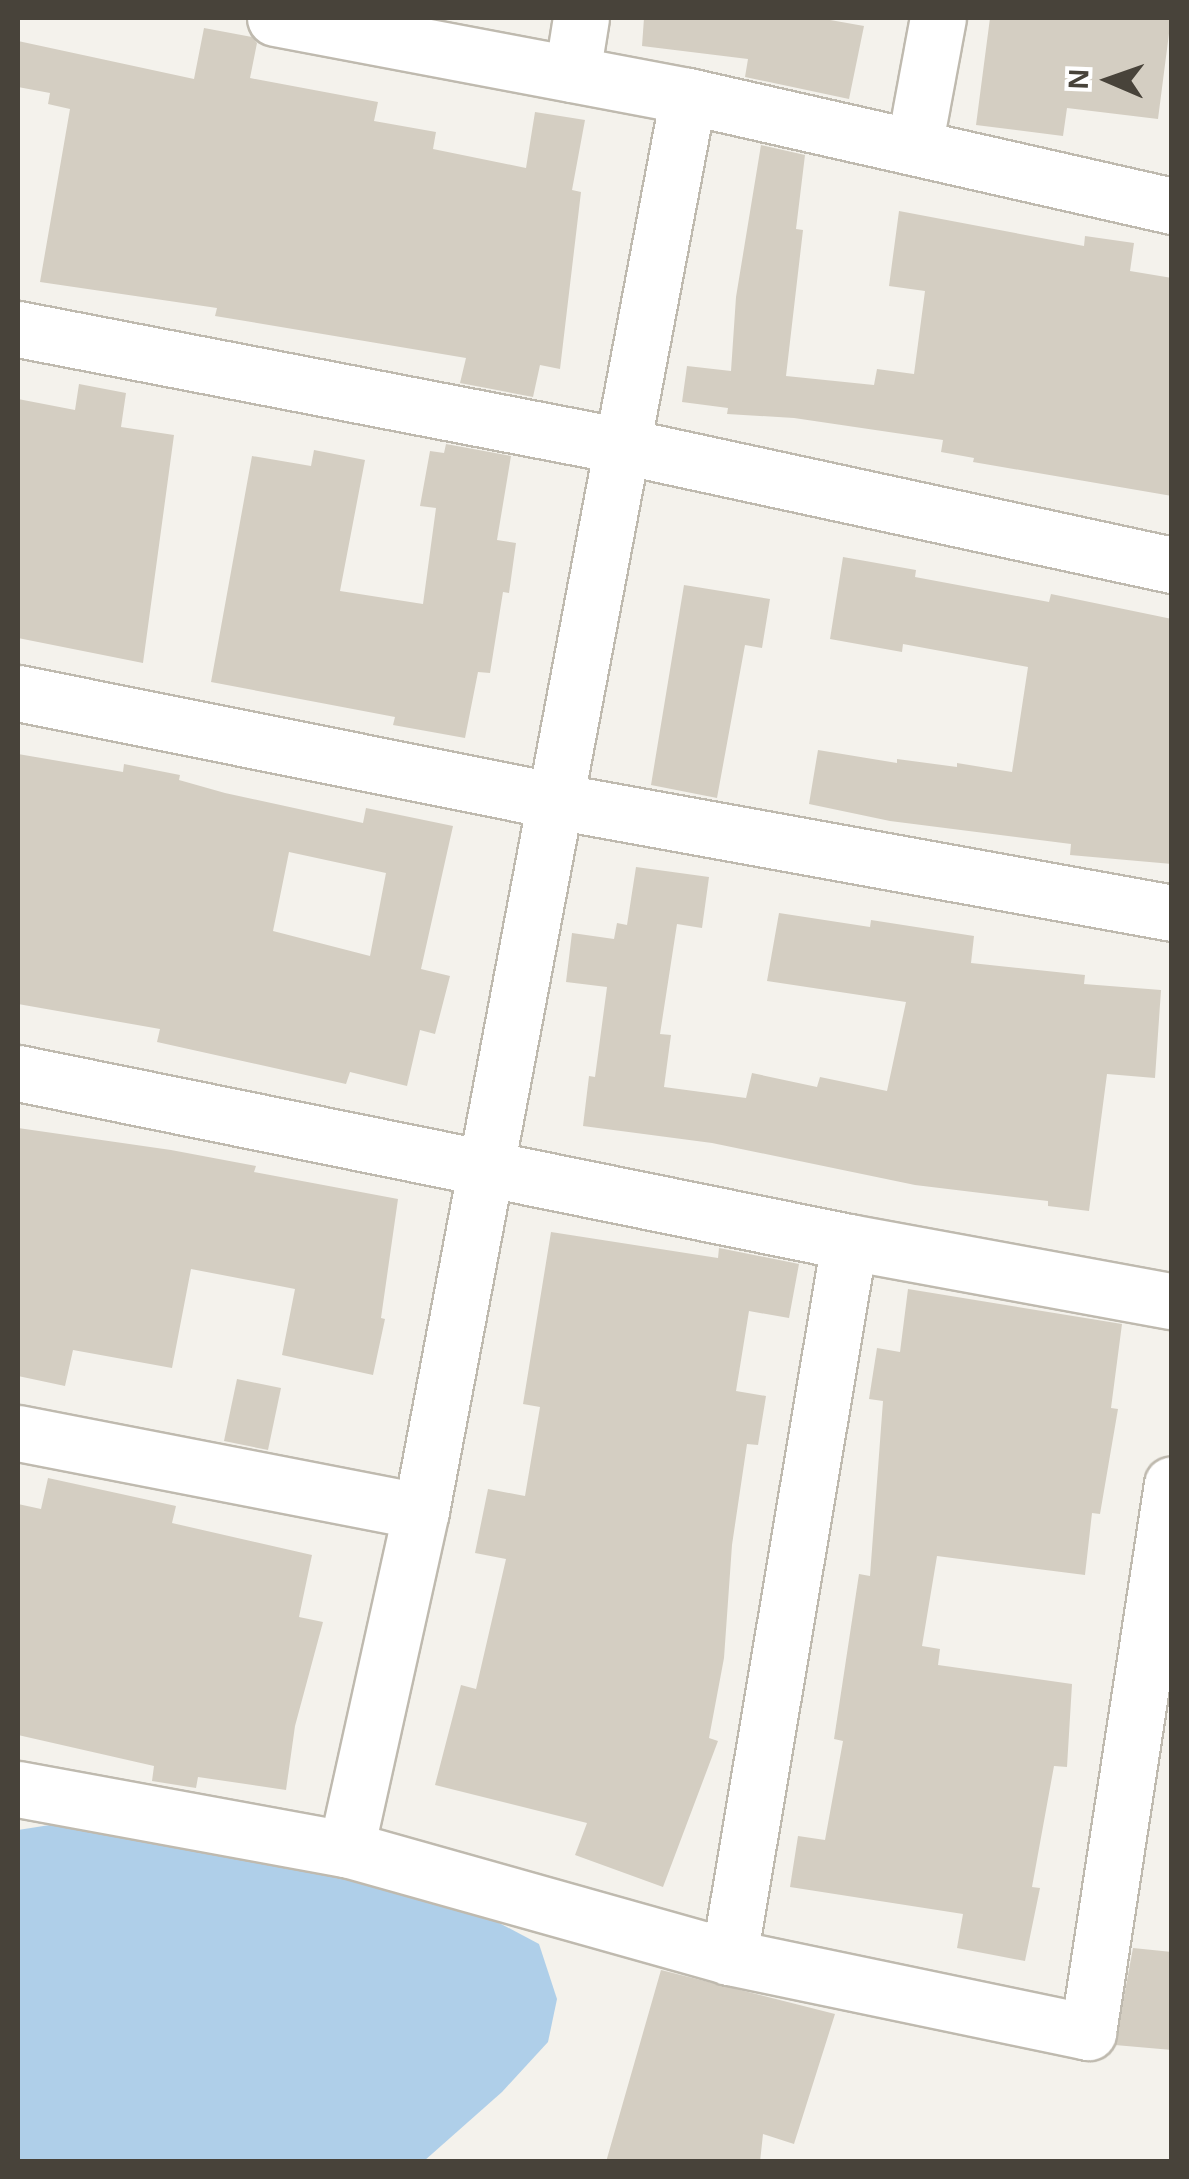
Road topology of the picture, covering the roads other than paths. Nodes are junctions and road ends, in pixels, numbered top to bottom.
1 (275, 18) edge
2 (582, 18) edge
3 (938, 18) edge
4 (572, 74) junction
5 (688, 96) junction
6 (914, 147) junction
7 (1172, 206) edge
8 (18, 329) edge
9 (623, 446) junction
10 (1172, 565) edge
11 (18, 693) edge
12 (556, 801) junction
13 (1172, 914) edge
14 (18, 1073) edge
15 (487, 1169) junction
16 (849, 1242) junction
17 (1172, 1301) edge
18 (18, 1433) edge
19 (1172, 1484) edge
20 (421, 1511) junction
21 (1165, 1569) edge
22 (18, 1789) edge
23 (346, 1849) junction
24 (729, 1957) junction

1 - 4 street
2 - 4 street
3 - 6 street
4 - 5 street
5 - 6 street
5 - 9 street
6 - 7 street
8 - 9 street
9 - 10 street
9 - 12 street
11 - 12 street
12 - 13 street
12 - 15 street
14 - 15 street
15 - 16 street
15 - 20 street
16 - 17 street
16 - 24 street
18 - 20 street
19 - 21 street
20 - 23 street
21 - 24 street
22 - 23 street
23 - 24 street

